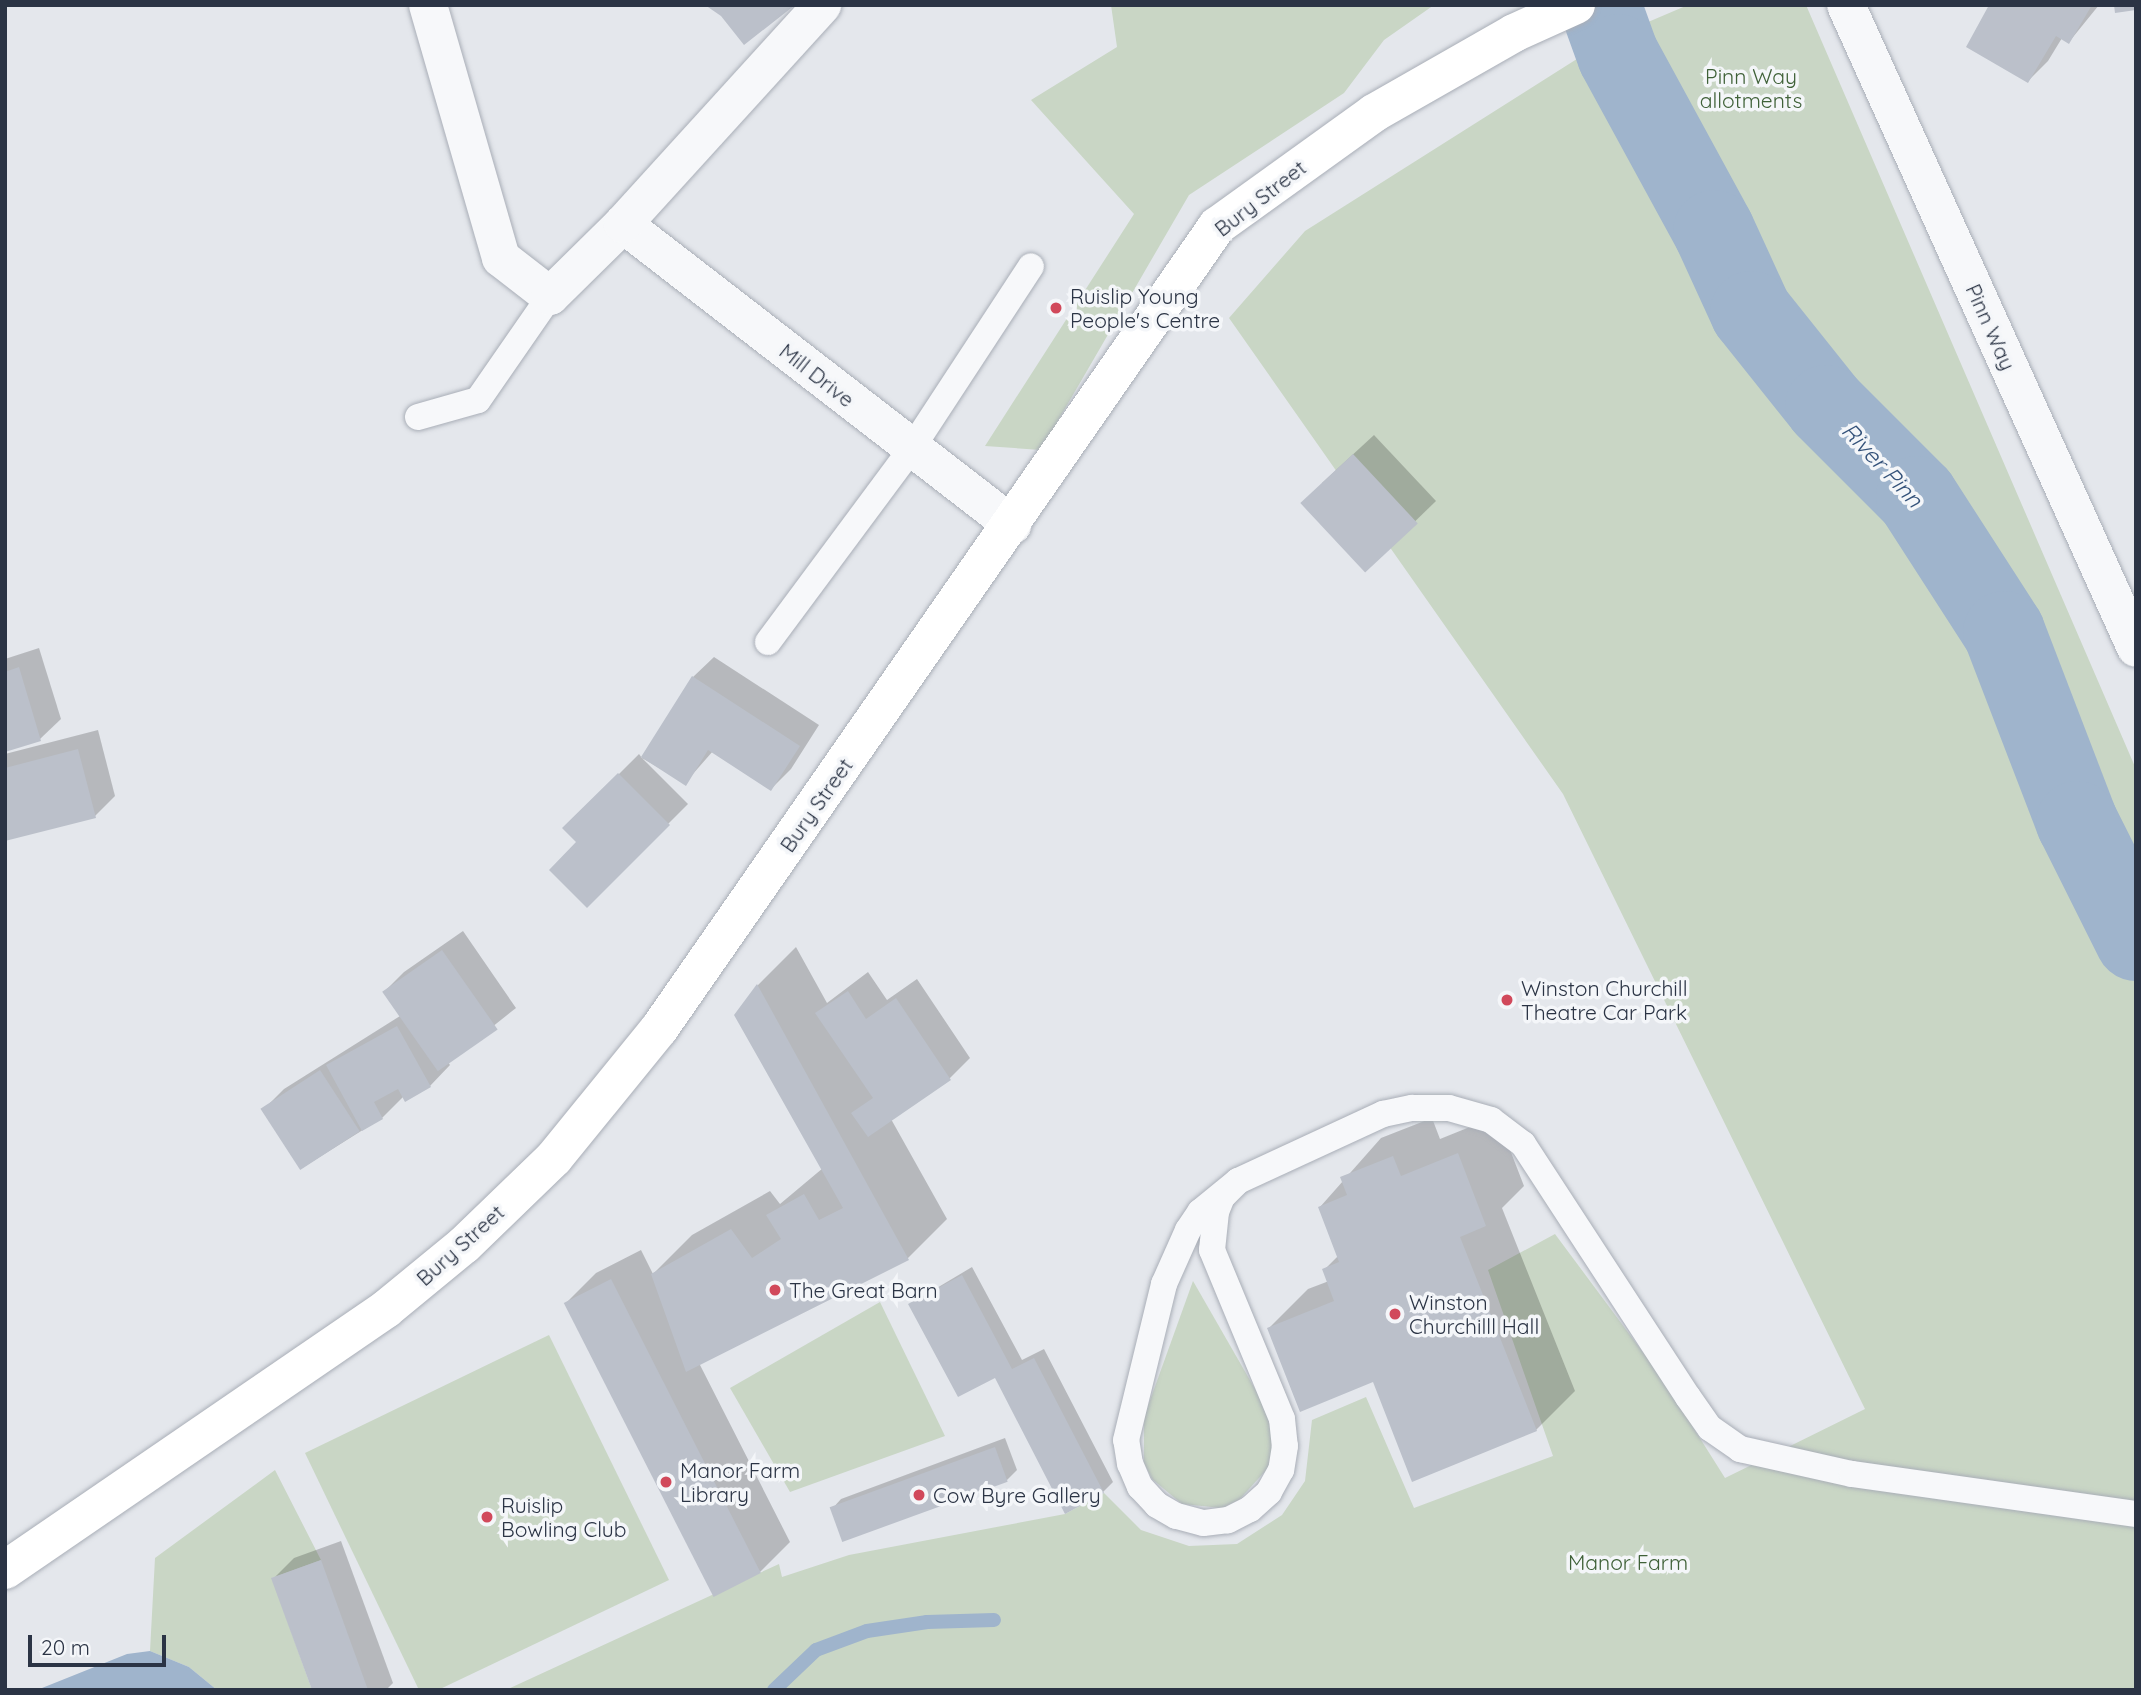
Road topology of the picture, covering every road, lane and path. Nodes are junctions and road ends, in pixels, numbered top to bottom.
1 (428, 5) edge
2 (822, 5) edge
3 (1576, 5) edge
4 (1846, 5) edge
5 (623, 224) junction
6 (1031, 266) dead end
7 (550, 296) junction
8 (418, 417) dead end
9 (912, 448) junction
10 (1012, 525) junction
11 (768, 642) dead end
12 (2136, 648) edge
13 (1238, 1181) junction
14 (2136, 1514) edge
15 (5, 1570) edge

1 - 7 street
2 - 5 street
3 - 10 main road, Bury Street
4 - 12 street, Pinn Way
5 - 7 street
5 - 9 street, Mill Drive
6 - 9 lane
7 - 8 lane
9 - 10 street, Mill Drive
9 - 11 lane
10 - 15 main road, Bury Street
13 - 13 lane
13 - 14 lane

